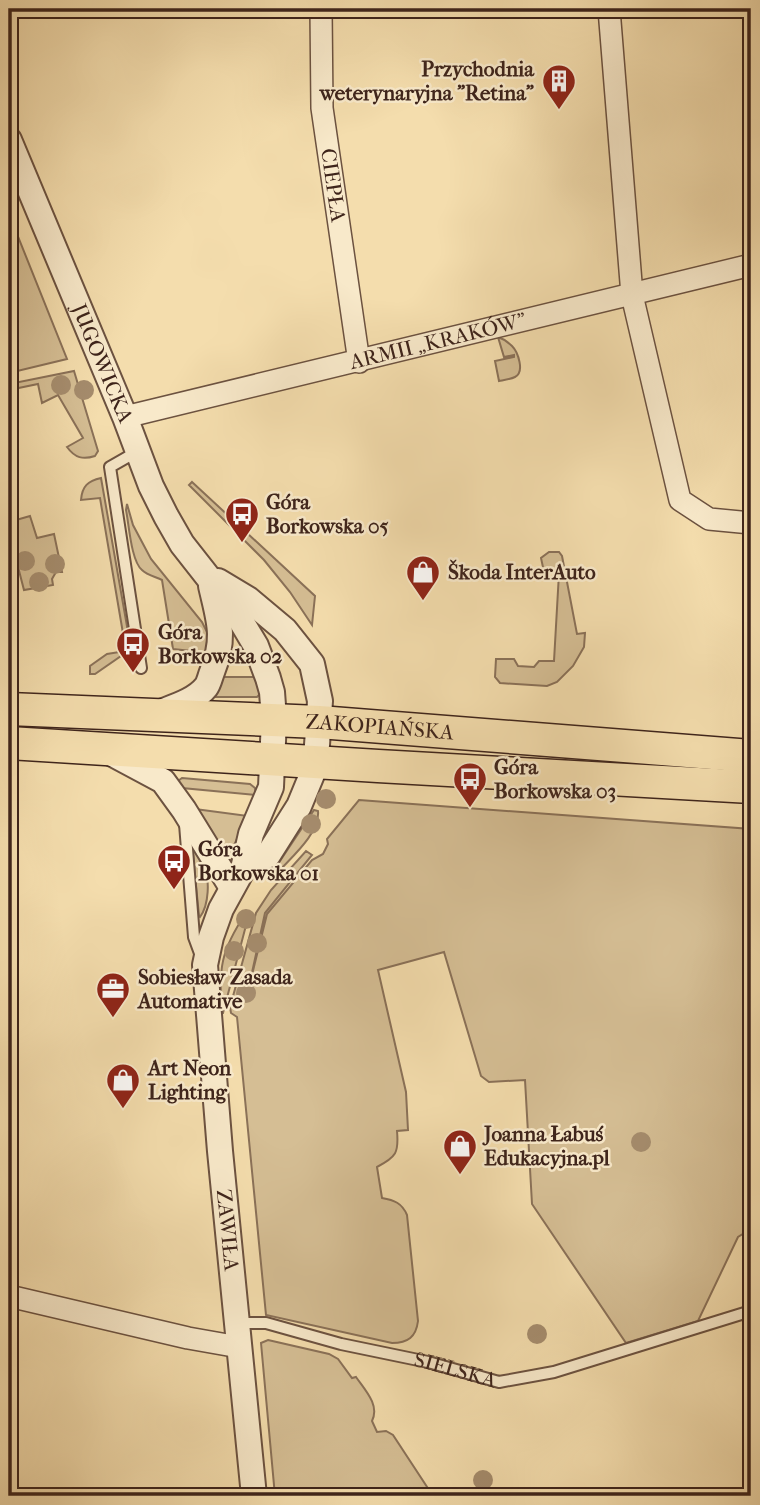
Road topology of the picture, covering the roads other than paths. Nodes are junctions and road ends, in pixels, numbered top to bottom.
1 (321, 9) edge
2 (609, 9) edge
3 (9, 141) edge
4 (751, 265) edge
5 (632, 295) junction
6 (359, 362) junction
7 (125, 418) junction
8 (138, 451) junction
9 (751, 523) edge
10 (209, 576) junction
11 (141, 668) dead end
12 (9, 709) edge
13 (155, 714) junction
14 (274, 719) junction
15 (319, 722) junction
16 (9, 743) edge
17 (103, 748) junction
18 (751, 756) edge
19 (273, 759) junction
20 (315, 761) junction
21 (751, 787) edge
22 (184, 810) junction
23 (237, 878) junction
24 (205, 965) junction
25 (9, 1297) edge
26 (751, 1311) edge
27 (238, 1335) junction
28 (254, 1496) edge

1 - 6 street, CIEPŁA
2 - 5 street
3 - 7 street, JUGOWICKA
4 - 5 street, ARMII „KRAKÓW”
5 - 6 street, ARMII „KRAKÓW”
5 - 9 street
6 - 7 street, ARMII „KRAKÓW”
7 - 8 street, JUGOWICKA
8 - 10 street, JUGOWICKA
8 - 11 lane
10 - 13 street, JUGOWICKA
10 - 14 street, JUGOWICKA
10 - 15 street, JUGOWICKA
12 - 13 main road, ZAKOPIAŃSKA
13 - 14 main road, ZAKOPIAŃSKA
14 - 15 main road, ZAKOPIAŃSKA
14 - 19 street, ZAWIŁA
15 - 18 main road, ZAKOPIAŃSKA
15 - 20 street, JUGOWICKA
16 - 17 main road, ZAKOPIAŃSKA
17 - 19 main road, ZAKOPIAŃSKA
17 - 22 street
19 - 20 main road, ZAKOPIAŃSKA
19 - 23 street, ZAWIŁA
20 - 21 main road, ZAKOPIAŃSKA
20 - 23 street
22 - 23 street
22 - 24 lane, ZAWIŁA
23 - 24 street, ZAWIŁA
24 - 27 street, ZAWIŁA
25 - 27 street, SIELSKA
26 - 27 lane, SIELSKA
27 - 28 street, ZAWIŁA

